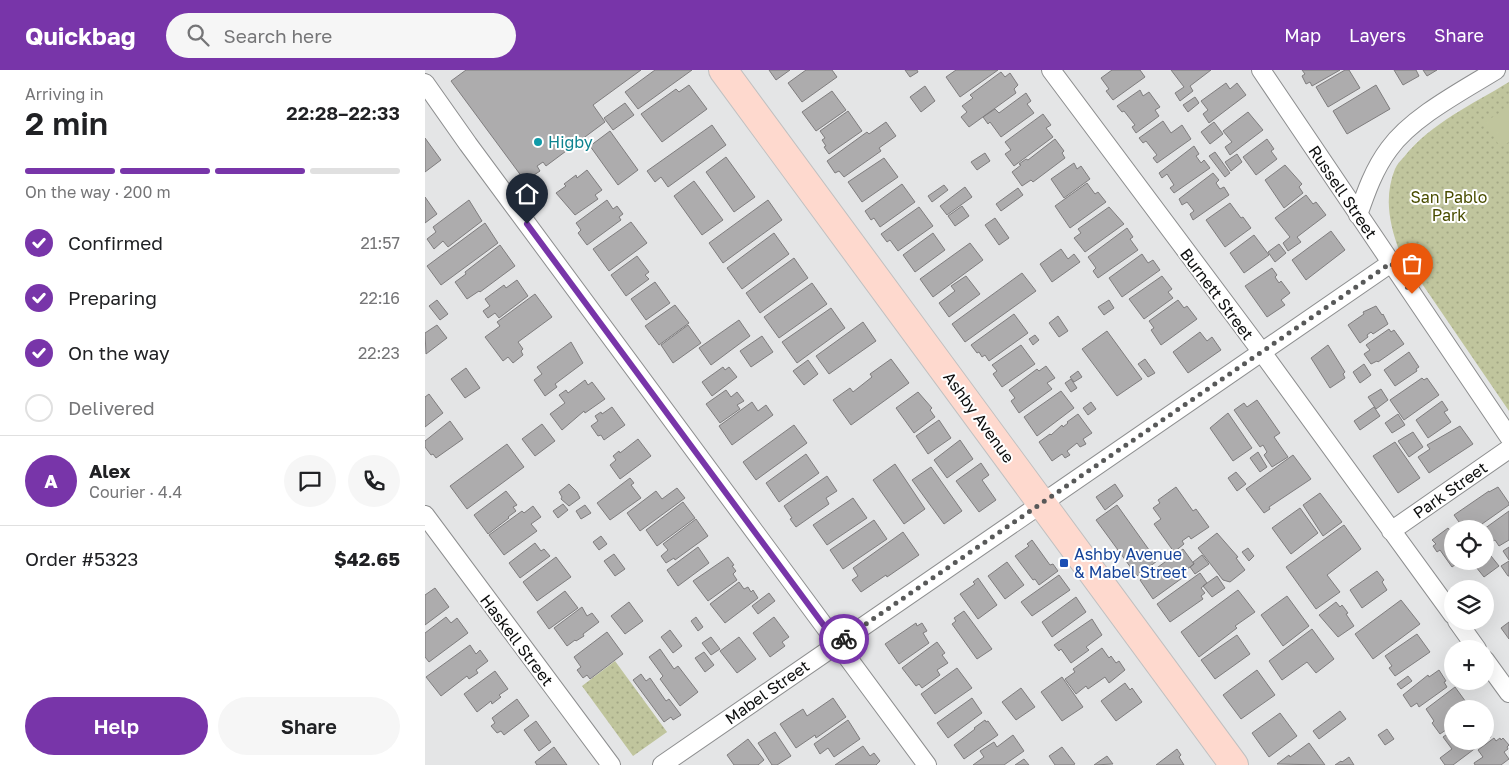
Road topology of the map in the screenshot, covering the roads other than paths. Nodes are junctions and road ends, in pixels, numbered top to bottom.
1 (723, 70) edge
2 (1051, 70) edge
3 (1261, 70) edge
4 (1497, 70) edge
5 (425, 83) edge
6 (1358, 214) junction
7 (1391, 263) junction
8 (1261, 352) junction
9 (1509, 437) edge
10 (1509, 449) edge
11 (1042, 504) junction
12 (425, 515) edge
13 (1391, 531) junction
14 (1444, 603) edge
15 (837, 644) junction
16 (1494, 672) edge
17 (1509, 692) edge
18 (611, 765) edge
19 (661, 765) edge
20 (927, 765) edge
21 (1234, 765) edge

1 - 11 main road, Ashby Avenue
2 - 8 street, Burnett Street
3 - 6 street, Russell Street
4 - 6 street
5 - 15 street
6 - 7 street, Russell Street
7 - 8 street, Mabel Street
7 - 9 street, Russell Street
8 - 11 street, Mabel Street
8 - 13 street, Burnett Street
10 - 13 street, Park Street
11 - 15 street, Mabel Street
11 - 21 main road, Ashby Avenue
12 - 18 street, Haskell Street
13 - 14 street, Burnett Street
15 - 19 street, Mabel Street
15 - 20 street
16 - 17 street

